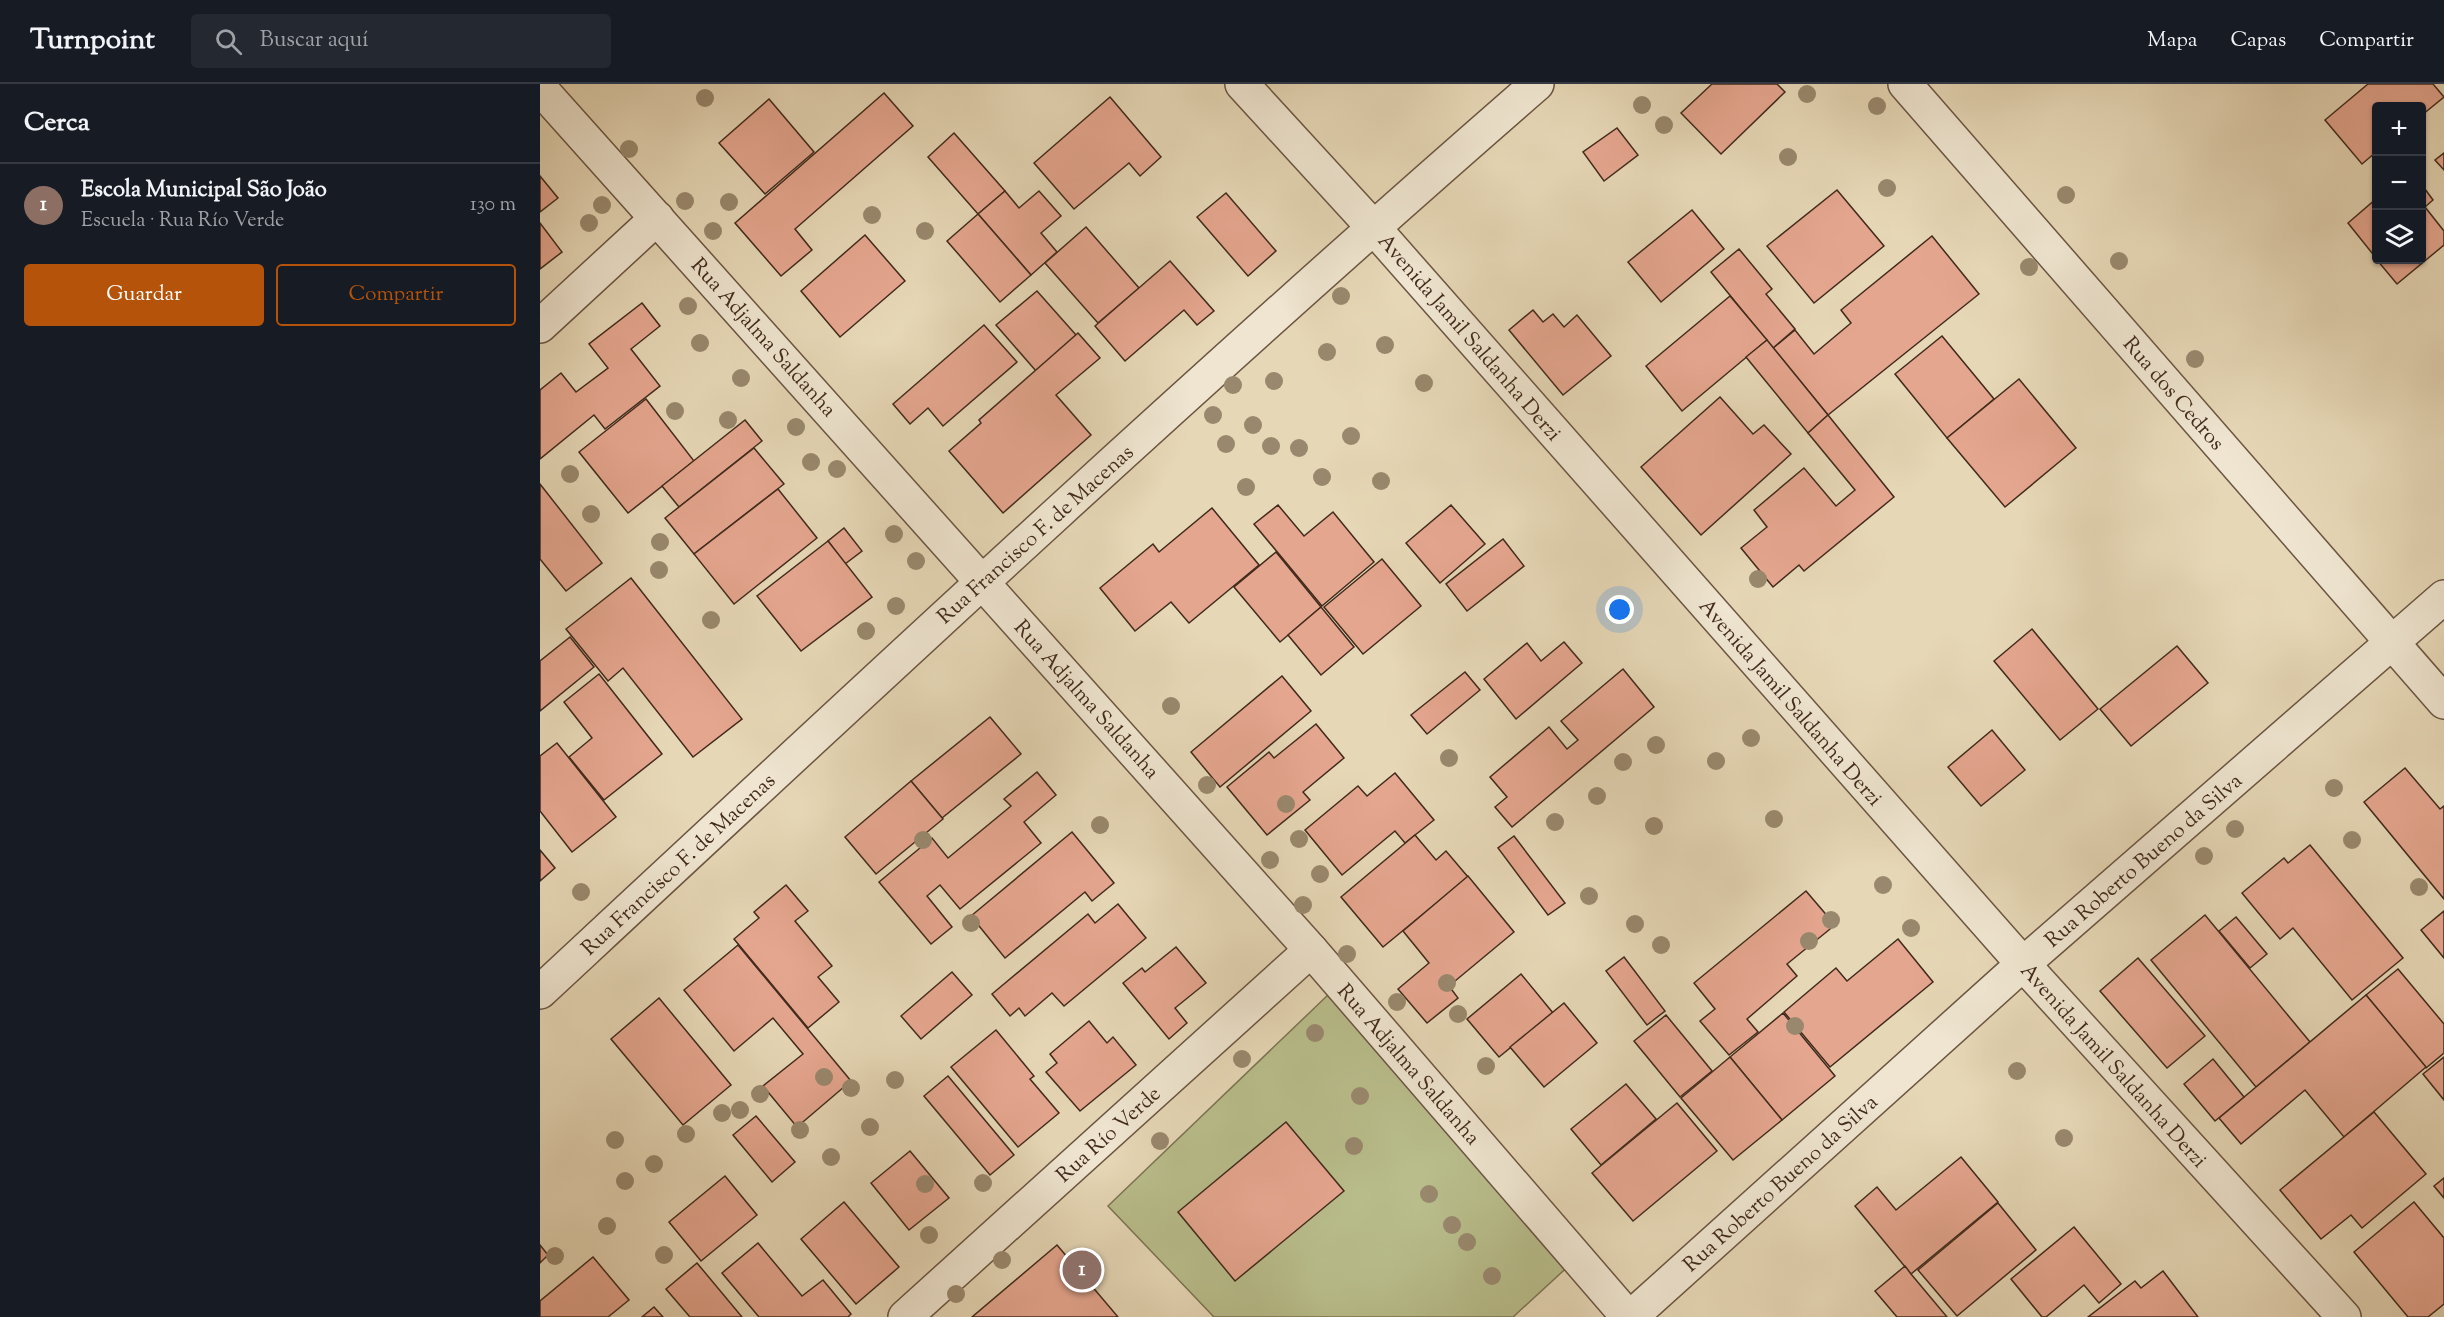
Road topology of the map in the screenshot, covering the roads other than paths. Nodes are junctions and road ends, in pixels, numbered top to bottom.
1 (1242, 84) edge
2 (1538, 84) edge
3 (1905, 84) edge
4 (540, 88) edge
5 (657, 218) junction
6 (1373, 227) junction
7 (540, 326) edge
8 (982, 581) junction
9 (2444, 597) edge
10 (2392, 644) junction
11 (2444, 702) edge
12 (1311, 950) junction
13 (2023, 964) junction
14 (540, 992) edge
15 (905, 1317) edge
16 (1629, 1317) edge
17 (2344, 1317) edge

1 - 6 street, Avenida Jamil Saldanha Derzi
2 - 6 street, Rua Francisco F. de Macenas
3 - 10 street, Rua dos Cedros
4 - 5 street, Rua Adjalma Saldanha
5 - 7 street
5 - 8 street, Rua Adjalma Saldanha
6 - 8 street, Rua Francisco F. de Macenas
6 - 13 street, Avenida Jamil Saldanha Derzi
8 - 12 street, Rua Adjalma Saldanha
8 - 14 street, Rua Francisco F. de Macenas
9 - 10 street, Rua Roberto Bueno da Silva
10 - 11 street, Rua dos Cedros
10 - 13 street, Rua Roberto Bueno da Silva
12 - 15 street, Rua Río Verde
12 - 16 street, Rua Adjalma Saldanha
13 - 16 street, Rua Roberto Bueno da Silva
13 - 17 street, Avenida Jamil Saldanha Derzi

